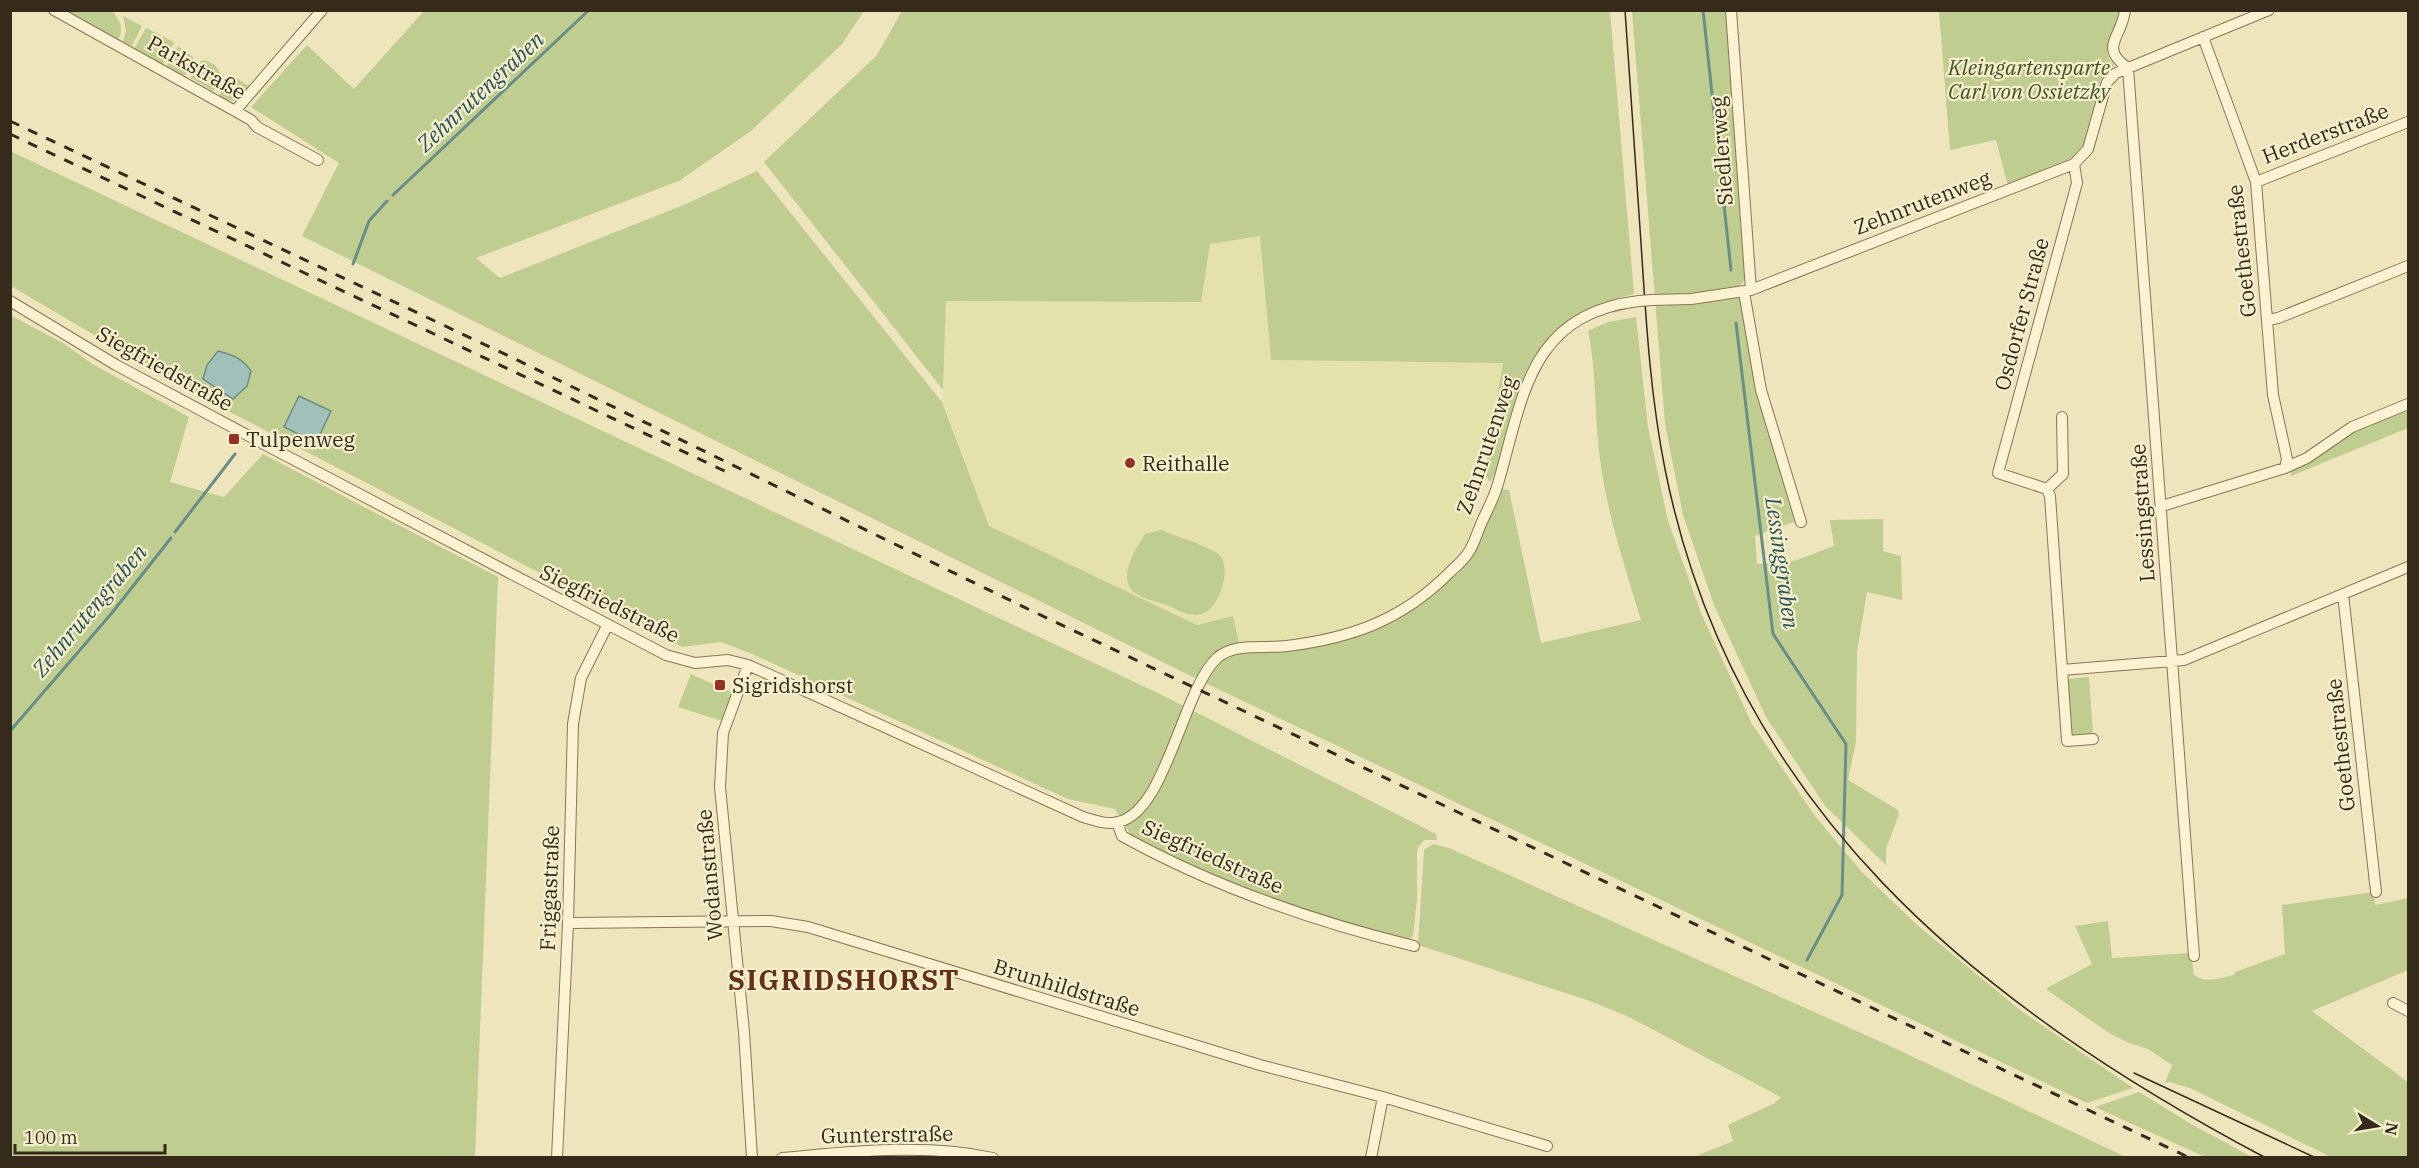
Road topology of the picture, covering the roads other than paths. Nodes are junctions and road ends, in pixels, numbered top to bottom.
1 (54, 10) edge
2 (322, 10) edge
3 (1731, 10) edge
4 (2125, 10) edge
5 (2269, 10) edge
6 (2203, 37) junction
7 (2128, 68) junction
8 (235, 111) junction
9 (2409, 122) edge
10 (318, 160) dead end
11 (2074, 164) junction
12 (2256, 182) junction
13 (2409, 266) edge
14 (1748, 291) junction
15 (10, 301) edge
16 (2268, 320) junction
17 (2409, 404) edge
18 (2062, 417) dead end
19 (2285, 468) junction
20 (2048, 489) junction
21 (2162, 506) junction
22 (1801, 522) dead end
23 (2409, 567) edge
24 (2343, 594) junction
25 (607, 626) junction
26 (2172, 661) junction
27 (748, 665) junction
28 (2062, 670) junction
29 (2093, 739) dead end
30 (1117, 822) junction
31 (2376, 892) dead end
32 (733, 921) junction
33 (568, 923) junction
34 (1414, 946) dead end
35 (2194, 956) dead end
36 (2393, 1003) dead end
37 (2409, 1011) edge
38 (1383, 1097) junction
39 (1547, 1146) dead end
40 (962, 1154) edge
41 (557, 1158) edge
42 (752, 1158) edge
43 (782, 1158) edge
44 (993, 1158) edge
45 (1371, 1158) edge

1 - 8 street, Parkstraße
2 - 8 street
3 - 14 street, Siedlerweg
4 - 7 street
5 - 6 street
6 - 7 street
6 - 12 street, Goethestraße
7 - 11 street
7 - 21 street, Lessingstraße
8 - 10 street, Parkstraße
9 - 12 street, Herderstraße
11 - 14 street, Zehnrutenweg
11 - 20 street, Osdorfer Straße
12 - 16 street, Goethestraße
13 - 16 street
14 - 22 street, Siedlerweg
14 - 30 street, Zehnrutenweg, bridge
15 - 25 street, Siegfriedstraße
16 - 19 street, Goethestraße
17 - 19 street
18 - 20 street
19 - 21 street
20 - 28 street
21 - 26 street, Lessingstraße
23 - 24 street
24 - 26 street
24 - 31 street, Goethestraße
25 - 27 street, Siegfriedstraße
25 - 33 street, Friggastraße
26 - 28 street
26 - 35 street, Lessingstraße
27 - 30 street, Siegfriedstraße
27 - 32 street, Wodanstraße
28 - 29 street
30 - 34 street, Siegfriedstraße
32 - 33 street, Brunhildstraße
32 - 38 street, Brunhildstraße
32 - 42 street, Wodanstraße
33 - 41 street, Friggastraße
36 - 37 street
38 - 39 street, Brunhildstraße
38 - 45 street
40 - 43 street, Gunterstraße
40 - 44 street, Gunterstraße

